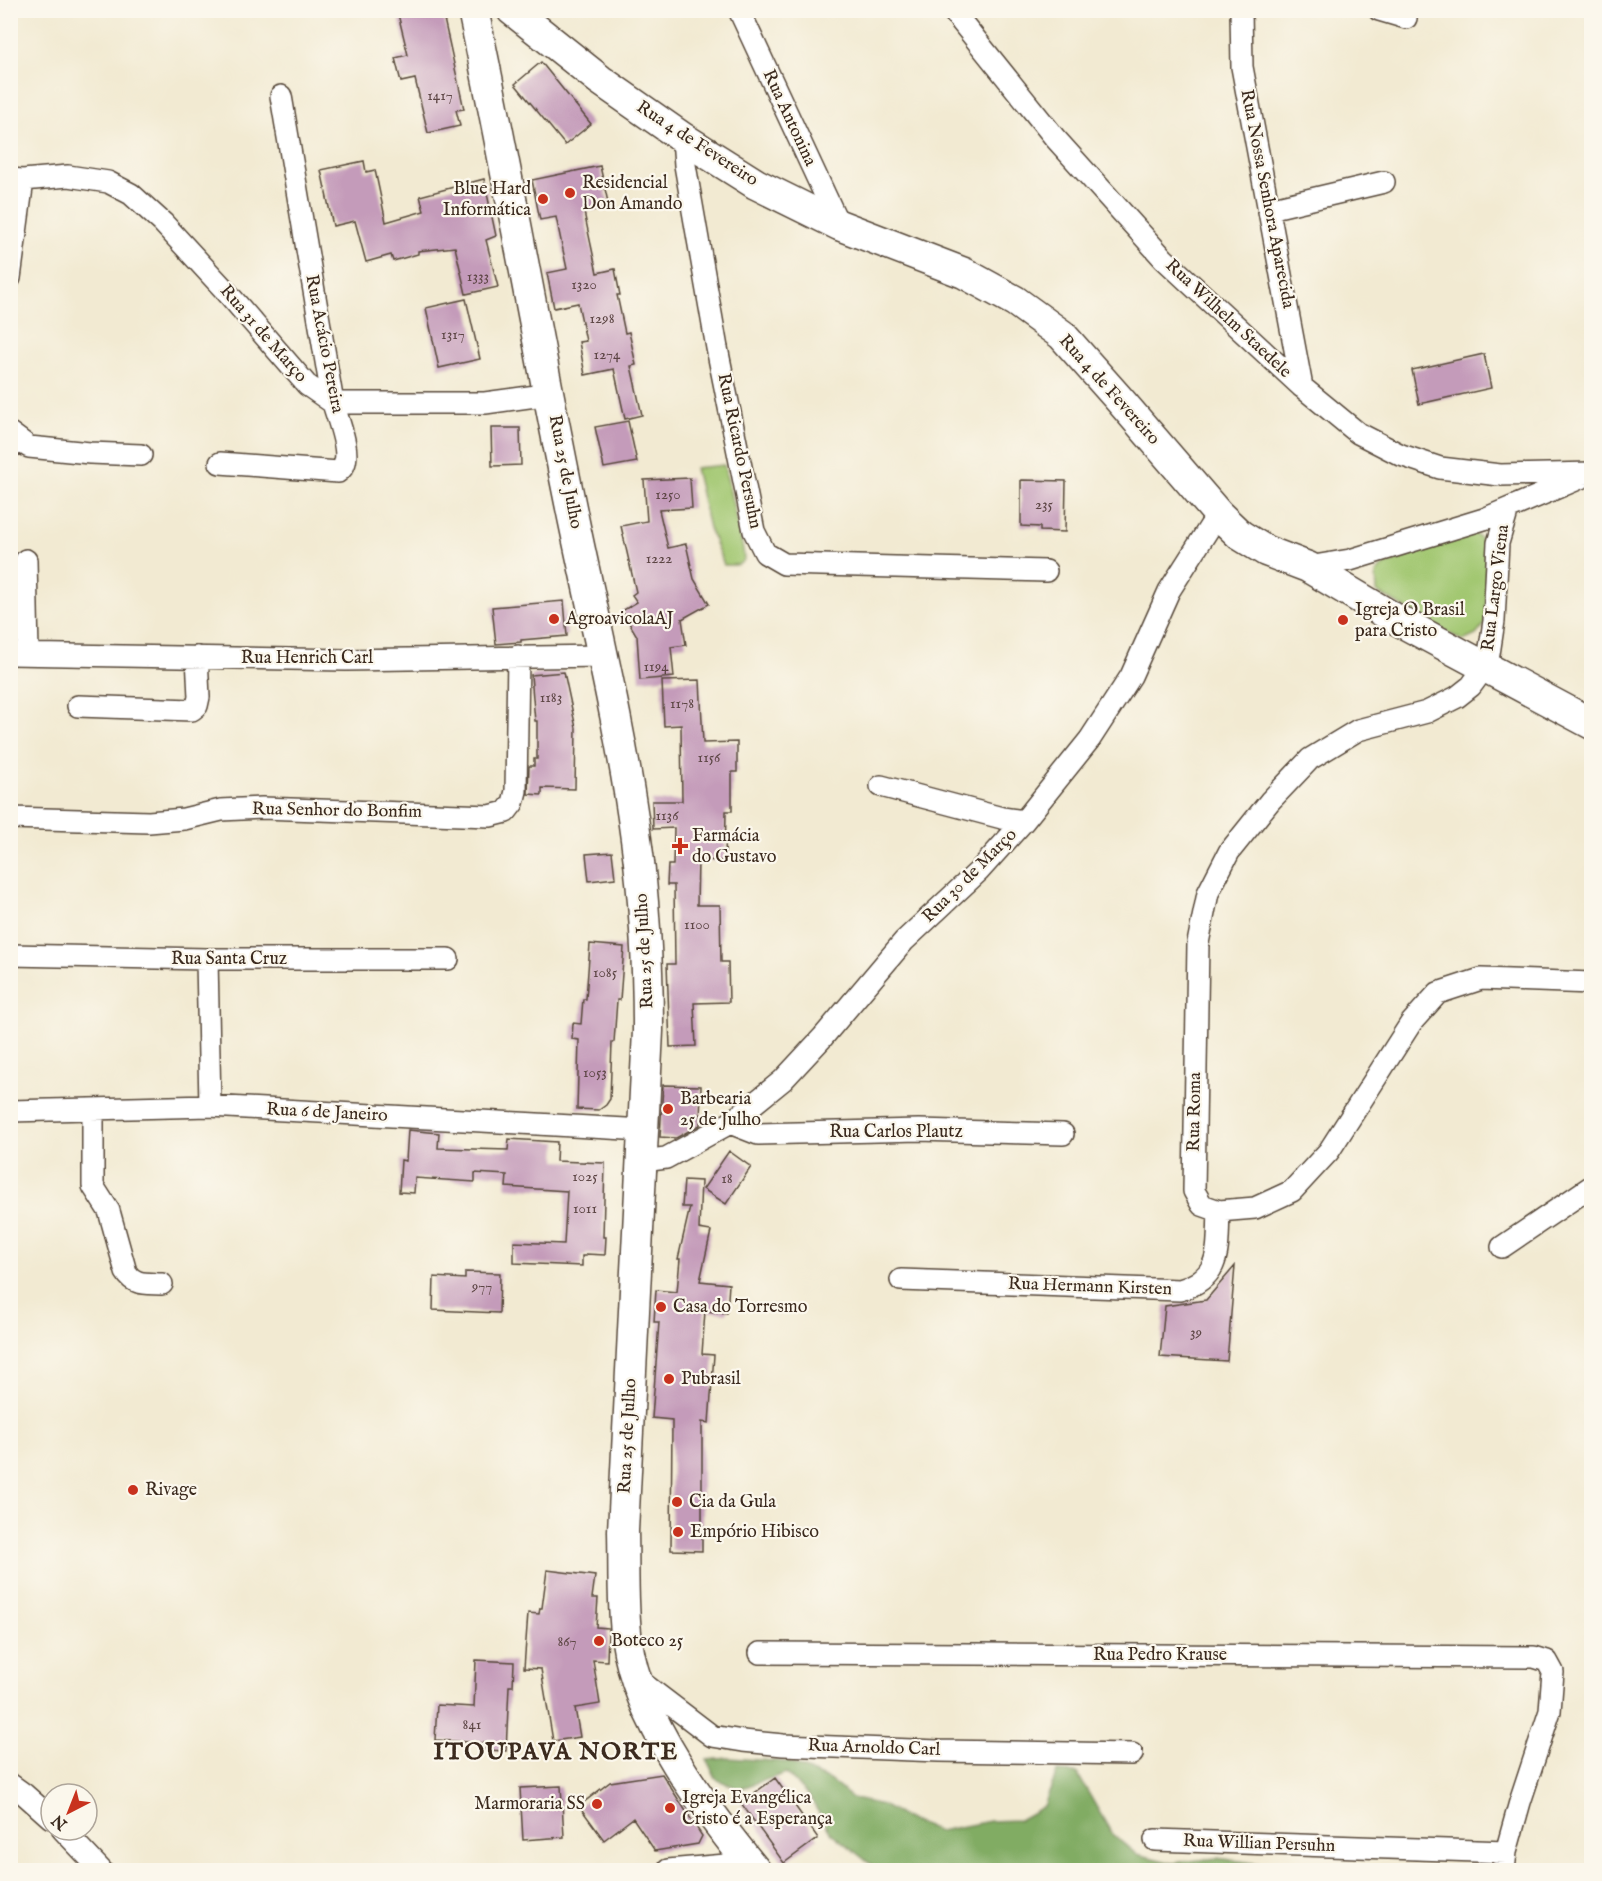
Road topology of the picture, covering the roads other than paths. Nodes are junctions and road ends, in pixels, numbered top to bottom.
1 (473, 10) edge
2 (512, 10) edge
3 (739, 10) edge
4 (952, 10) edge
5 (1241, 10) edge
6 (1379, 10) edge
7 (1406, 18) dead end
8 (281, 96) dead end
9 (683, 138) junction
10 (17, 179) edge
11 (1384, 182) dead end
12 (1269, 209) junction
13 (839, 225) junction
14 (10, 278) edge
15 (1302, 387) junction
16 (550, 394) junction
17 (333, 404) junction
18 (10, 433) edge
19 (20, 449) edge
20 (141, 455) dead end
21 (220, 463) dead end
22 (1592, 473) edge
23 (1508, 509) junction
24 (1218, 514) junction
25 (26, 560) dead end
26 (1308, 567) junction
27 (1046, 571) dead end
28 (20, 654) edge
29 (518, 656) junction
30 (604, 656) junction
31 (197, 657) junction
32 (1485, 667) junction
33 (78, 706) dead end
34 (1592, 724) edge
35 (881, 786) dead end
36 (10, 819) edge
37 (1024, 821) junction
38 (10, 955) edge
39 (207, 959) junction
40 (448, 959) dead end
41 (1592, 983) edge
42 (210, 1106) junction
43 (93, 1109) junction
44 (10, 1111) edge
45 (730, 1124) junction
46 (644, 1130) junction
47 (1063, 1134) dead end
48 (643, 1161) junction
49 (1592, 1186) edge
50 (1219, 1211) junction
51 (1502, 1247) dead end
52 (901, 1280) dead end
53 (162, 1284) dead end
54 (760, 1653) dead end
55 (635, 1678) junction
56 (1132, 1754) dead end
57 (10, 1784) edge
58 (39, 1807) edge
59 (1155, 1840) dead end
60 (74, 1842) edge
61 (1505, 1862) edge
62 (752, 1867) edge
63 (100, 1870) edge
64 (668, 1870) edge

1 - 16 main road, Rua 25 de Julho
2 - 9 main road, Rua 4 de Fevereiro
3 - 13 street, Rua Antonina
4 - 15 street, Rua Wilhelm Staedele
5 - 12 street, Rua Nossa Senhora Aparecida
6 - 7 street
8 - 17 street, Rua Acácio Pereira
9 - 13 main road, Rua 4 de Fevereiro
9 - 27 street, Rua Ricardo Persuhn
10 - 14 street
10 - 17 street, Rua 31 de Março
11 - 12 street
12 - 15 street, Rua Nossa Senhora Aparecida
13 - 24 main road, Rua 4 de Fevereiro
15 - 22 street, Rua Wilhelm Staedele
16 - 17 street
16 - 30 main road, Rua 25 de Julho
17 - 21 street, Rua Acácio Pereira
18 - 19 street
19 - 20 street
22 - 23 street
23 - 26 street
23 - 32 street, Rua Largo Viena
24 - 26 main road, Rua 4 de Fevereiro
24 - 37 street, Rua 30 de Março
25 - 28 street
26 - 32 main road, Rua 4 de Fevereiro
28 - 31 street, Rua Henrich Carl
29 - 30 street, Rua Henrich Carl
29 - 31 street, Rua Henrich Carl
29 - 36 street, Rua Senhor do Bonfim
30 - 46 main road, Rua 25 de Julho
31 - 33 street
32 - 34 main road, Rua 4 de Fevereiro
32 - 50 street, Rua Roma
35 - 37 street
37 - 45 street, Rua 30 de Março
38 - 39 street, Rua Santa Cruz
39 - 40 street, Rua Santa Cruz
39 - 42 street
41 - 50 street
42 - 43 street, Rua 6 de Janeiro
42 - 46 street, Rua 6 de Janeiro
43 - 44 street, Rua 6 de Janeiro
43 - 53 street
45 - 47 street, Rua Carlos Plautz
45 - 48 street, Rua 30 de Março
46 - 48 main road, Rua 25 de Julho
48 - 55 main road, Rua 25 de Julho
49 - 51 street
50 - 52 street, Rua Hermann Kirsten
54 - 61 street, Rua Pedro Krause
55 - 56 street, Rua Arnoldo Carl
55 - 62 main road, Rua 25 de Julho
57 - 58 street
59 - 61 street, Rua Willian Persuhn
60 - 63 street
62 - 64 street

